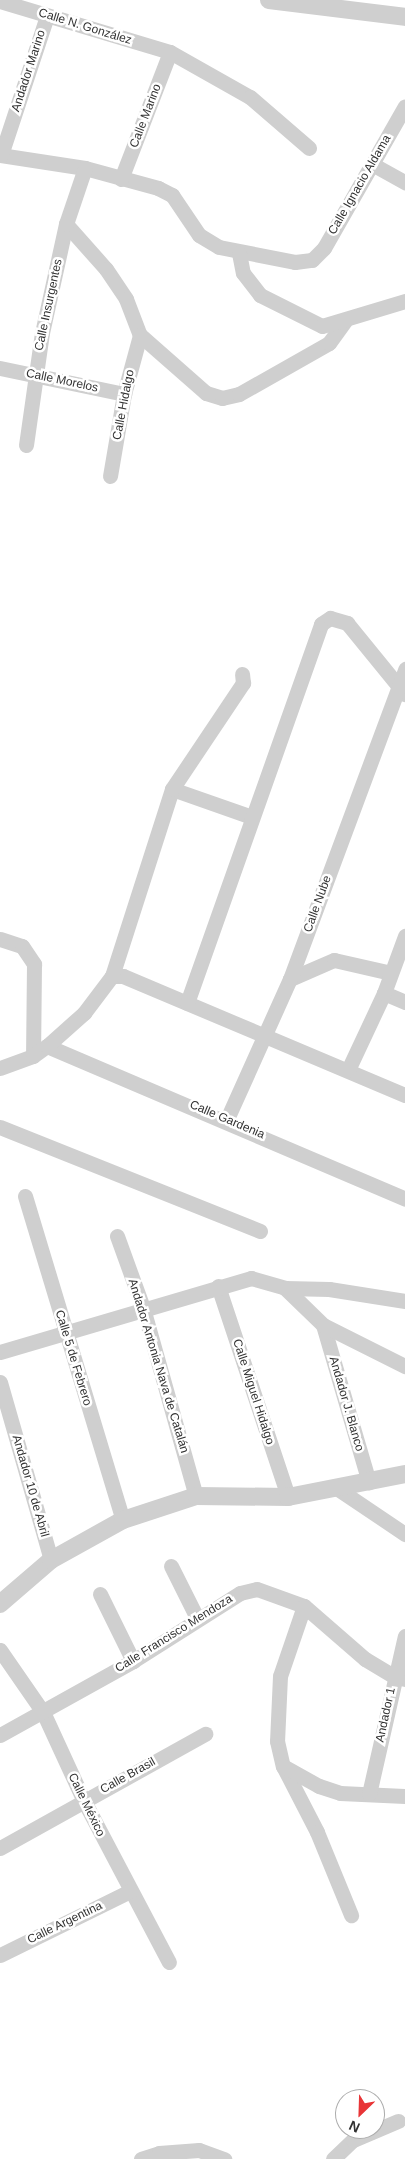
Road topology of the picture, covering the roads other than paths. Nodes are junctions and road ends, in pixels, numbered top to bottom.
1 (269, 0) edge
2 (0, 1) edge
3 (343, 4) edge
4 (48, 16) junction
5 (405, 17) edge
6 (170, 52) junction
7 (405, 106) edge
8 (309, 148) dead end
9 (1, 155) edge
10 (372, 164) junction
11 (85, 168) junction
12 (121, 179) junction
13 (405, 182) edge
14 (66, 224) junction
15 (239, 253) junction
16 (405, 301) edge
17 (345, 321) junction
18 (140, 335) junction
19 (0, 368) edge
20 (35, 375) junction
21 (124, 394) junction
22 (26, 445) dead end
23 (110, 476) dead end
24 (405, 669) edge
25 (242, 674) dead end
26 (402, 689) edge
27 (172, 790) junction
28 (252, 817) junction
29 (405, 936) edge
30 (0, 939) edge
31 (391, 973) junction
32 (112, 976) junction
33 (290, 979) junction
34 (384, 993) junction
35 (405, 1002) edge
36 (187, 1003) junction
37 (263, 1036) junction
38 (47, 1046) junction
39 (33, 1056) junction
40 (0, 1068) edge
41 (348, 1070) junction
42 (405, 1095) edge
43 (227, 1119) junction
44 (0, 1127) edge
45 (25, 1196) dead end
46 (405, 1199) edge
47 (260, 1231) dead end
48 (117, 1236) dead end
49 (218, 1286) junction
50 (285, 1288) junction
51 (405, 1301) edge
52 (143, 1308) junction
53 (324, 1325) junction
54 (64, 1332) junction
55 (0, 1352) edge
56 (405, 1366) edge
57 (0, 1382) edge
58 (405, 1474) edge
59 (369, 1482) junction
60 (338, 1489) junction
61 (196, 1496) junction
62 (288, 1498) junction
63 (123, 1520) junction
64 (405, 1534) edge
65 (51, 1560) junction
66 (171, 1566) dead end
67 (100, 1594) dead end
68 (0, 1604) edge
69 (304, 1606) junction
70 (197, 1618) junction
71 (405, 1636) edge
72 (0, 1650) edge
73 (133, 1661) junction
74 (400, 1678) edge
75 (43, 1712) junction
76 (204, 1734) dead end
77 (0, 1735) edge
78 (283, 1766) junction
79 (369, 1794) junction
80 (405, 1796) edge
81 (84, 1801) junction
82 (0, 1848) edge
83 (130, 1891) junction
84 (351, 1914) dead end
85 (0, 1955) edge
86 (169, 1962) dead end
87 (398, 2121) dead end
88 (141, 2159) edge
89 (224, 2159) edge
90 (333, 2159) edge

1 - 3 street
2 - 4 street, Calle N. González
3 - 5 street
4 - 6 street, Calle N. González
4 - 9 street, Andador Marino
6 - 8 street, Calle N. González
6 - 12 street, Calle Marino
7 - 10 street, Calle Ignacio Aldama
9 - 11 street
10 - 13 street
10 - 15 street, Calle Ignacio Aldama
11 - 12 street
11 - 14 street, Calle Insurgentes
12 - 15 street
14 - 18 street
14 - 20 street, Calle Insurgentes
15 - 17 street
16 - 17 street
17 - 18 street
18 - 21 street, Calle Hidalgo
19 - 20 street, Calle Morelos
20 - 21 street, Calle Morelos
20 - 22 street, Calle Insurgentes
21 - 23 street, Calle Hidalgo
24 - 26 street, Calle Nube
25 - 27 street
26 - 28 street
26 - 33 street, Calle Nube
27 - 28 street
27 - 32 street
28 - 36 street
29 - 31 street
30 - 39 street
31 - 33 street
31 - 34 street
32 - 36 street
32 - 38 street
33 - 37 street, Calle Nube
34 - 35 street
34 - 41 street
36 - 37 street
37 - 41 street
37 - 43 street, Calle Nube
38 - 39 street
38 - 43 street, Calle Gardenia
39 - 40 street
41 - 42 street
43 - 46 street, Calle Gardenia
44 - 47 street
45 - 54 street, Calle 5 de Febrero
48 - 52 street, Andador Antonia Nava de Catalán
49 - 50 street
49 - 52 street
49 - 62 street, Calle Miguel Hidalgo
50 - 51 street
50 - 53 street
52 - 54 street
52 - 61 street, Andador Antonia Nava de Catalán
53 - 56 street
53 - 59 street, Andador J. Blanco
54 - 55 street
54 - 63 street, Calle 5 de Febrero
57 - 65 street, Andador 10 de Abril
58 - 59 street
59 - 60 street
60 - 62 street
60 - 64 street
61 - 62 street
61 - 63 street
63 - 65 street
65 - 68 street
66 - 70 street
67 - 73 street
69 - 70 street, Calle Francisco Mendoza
69 - 74 street, Calle Francisco Mendoza
69 - 78 street
70 - 73 street, Calle Francisco Mendoza
71 - 74 street, Andador 1
72 - 75 street, Calle México
73 - 75 street, Calle Francisco Mendoza
74 - 79 street, Andador 1
75 - 77 street, Calle Francisco Mendoza
75 - 81 street, Calle México
76 - 81 street, Calle Brasil
78 - 79 street
78 - 84 street
79 - 80 street
81 - 82 street, Calle Brasil
81 - 83 street, Calle México
83 - 85 street, Calle Argentina
83 - 86 street, Calle México
87 - 90 street
88 - 89 street

